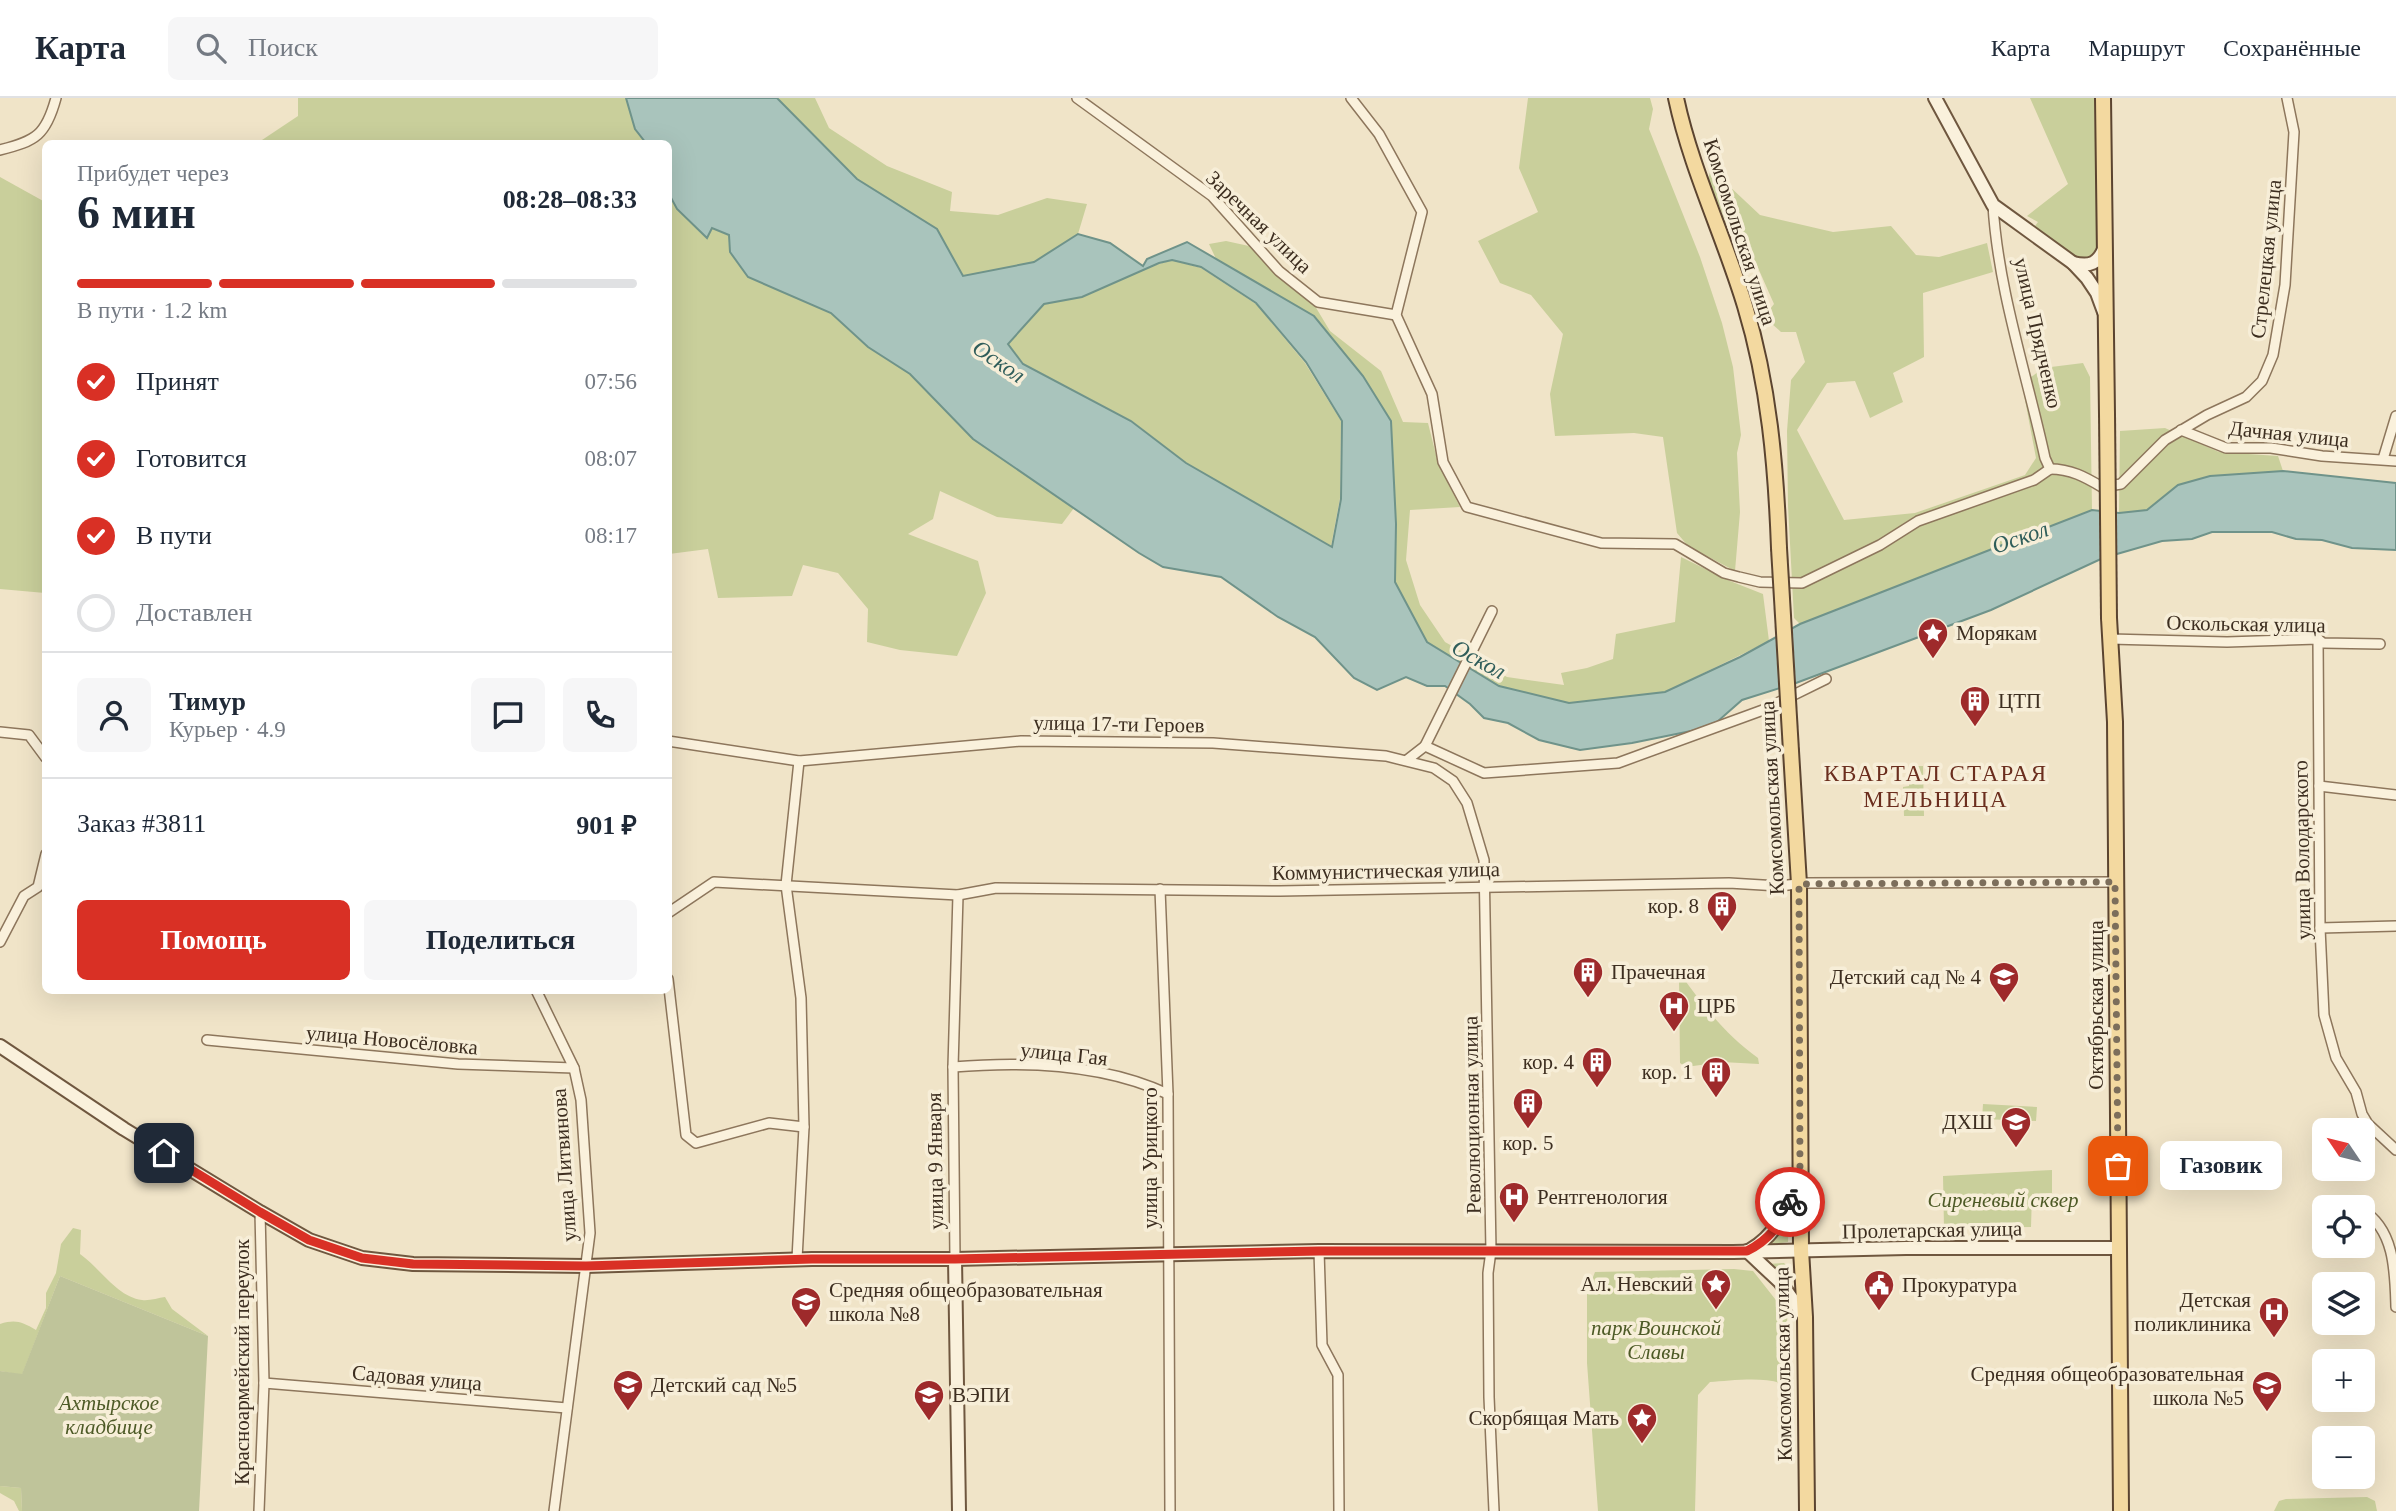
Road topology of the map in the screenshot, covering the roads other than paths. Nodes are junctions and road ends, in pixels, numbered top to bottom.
1 (56, 98) edge
2 (1077, 98) edge
3 (1352, 98) edge
4 (1676, 98) edge
5 (1935, 98) edge
6 (2103, 98) edge
7 (2287, 98) edge
8 (0, 150) edge
9 (1993, 205) junction
10 (2106, 244) junction
11 (2073, 263) junction
12 (1396, 315) junction
13 (2106, 318) junction
14 (2107, 414) joint
15 (2396, 416) edge
16 (2181, 430) junction
17 (2383, 459) junction
18 (2396, 461) edge
19 (2050, 469) junction
20 (1492, 611) dead end
21 (2110, 639) junction
22 (2318, 639) junction
23 (2380, 644) dead end
24 (1826, 678) dead end
25 (0, 732) edge
26 (672, 741) edge
27 (1425, 746) junction
28 (42, 753) edge
29 (1407, 760) junction
30 (799, 761) junction
31 (2319, 786) junction
32 (2396, 796) edge
33 (2115, 882) junction
34 (1799, 884) junction
35 (786, 885) junction
36 (1485, 887) junction
37 (42, 888) edge
38 (1160, 889) junction
39 (958, 895) junction
40 (672, 910) edge
41 (2396, 926) edge
42 (2320, 928) junction
43 (0, 942) edge
44 (538, 994) edge
45 (670, 994) edge
46 (207, 1040) dead end
47 (0, 1046) edge
48 (574, 1068) junction
49 (953, 1068) junction
50 (1168, 1094) junction
51 (804, 1127) junction
52 (2396, 1150) edge
53 (1800, 1180) junction
54 (260, 1212) junction
55 (2375, 1221) edge
56 (2118, 1248) junction
57 (1801, 1250) junction
58 (1319, 1251) junction
59 (1491, 1251) junction
60 (1747, 1251) junction
61 (1168, 1254) junction
62 (797, 1259) junction
63 (955, 1259) junction
64 (586, 1266) junction
65 (2396, 1307) edge
66 (1805, 1317) junction
67 (264, 1383) junction
68 (567, 1408) junction
69 (259, 1511) edge
70 (554, 1511) edge
71 (958, 1511) edge
72 (1170, 1511) edge
73 (1339, 1511) edge
74 (1494, 1511) edge
75 (1807, 1511) edge
76 (2121, 1511) edge

1 - 8 street
2 - 12 street, Заречная улица
3 - 12 street
4 - 34 main road, Комсомольская улица, bridge
5 - 9 main road, улица Прядченко
6 - 10 main road, улица Прядченко
7 - 16 street, Стрелецкая улица
9 - 11 main road, улица Прядченко
9 - 19 street, улица Прядченко
10 - 11 main road
10 - 13 main road, улица Прядченко
11 - 13 main road, улица Прядченко
12 - 19 street
13 - 14 main road, улица Прядченко
14 - 21 main road, Октябрьская улица, bridge
15 - 17 street
16 - 17 street, Дачная улица
16 - 19 street, Стрелецкая улица
17 - 18 street, Дачная улица
20 - 27 street
21 - 22 street, Оскольская улица
21 - 33 main road, Октябрьская улица
22 - 23 street, Оскольская улица
22 - 31 street, улица Володарского
24 - 27 street
25 - 28 street
26 - 30 street, улица 17-ти Героев
27 - 29 street
29 - 30 street, улица 17-ти Героев
29 - 36 street, улица 17-ти Героев
30 - 35 street
31 - 32 street
31 - 42 street, улица Володарского
33 - 34 street, Коммунистическая улица
33 - 56 main road, Октябрьская улица
34 - 36 street, Коммунистическая улица
34 - 53 main road, Комсомольская улица
35 - 39 street, Коммунистическая улица
35 - 40 street, Коммунистическая улица
35 - 51 street
36 - 38 street, Коммунистическая улица
36 - 59 street, Революционная улица
37 - 43 street
38 - 39 street, Коммунистическая улица
38 - 50 street, улица Урицкого
39 - 49 street, улица 9 Января
41 - 42 street
42 - 52 street, улица Володарского
44 - 48 street, улица Литвинова
45 - 51 street
46 - 48 street, улица Новосёловка
47 - 54 main road, Пролетарская улица
48 - 64 street, улица Литвинова
49 - 50 street, улица Гая
49 - 63 street, улица 9 Января
50 - 61 street, улица Урицкого
51 - 62 street
53 - 57 main road, Комсомольская улица
53 - 60 main road
54 - 64 main road, Пролетарская улица
54 - 67 street, Красноармейский переулок
55 - 65 street
56 - 57 main road, Пролетарская улица
56 - 76 main road, Октябрьская улица
57 - 60 main road, Пролетарская улица
57 - 66 main road, Комсомольская улица
58 - 59 main road, Пролетарская улица
58 - 61 main road, Пролетарская улица
58 - 73 street
59 - 60 main road, Пролетарская улица
59 - 74 street, Революционная улица
60 - 66 main road
61 - 63 main road, Пролетарская улица
61 - 72 street, улица Урицкого
62 - 63 main road, Пролетарская улица
62 - 64 main road, Пролетарская улица
63 - 71 main road, улица 9 Января
64 - 68 street, улица Литвинова
66 - 75 main road, Комсомольская улица
67 - 68 street, Садовая улица
67 - 69 street, Красноармейский переулок
68 - 70 street, улица Литвинова

